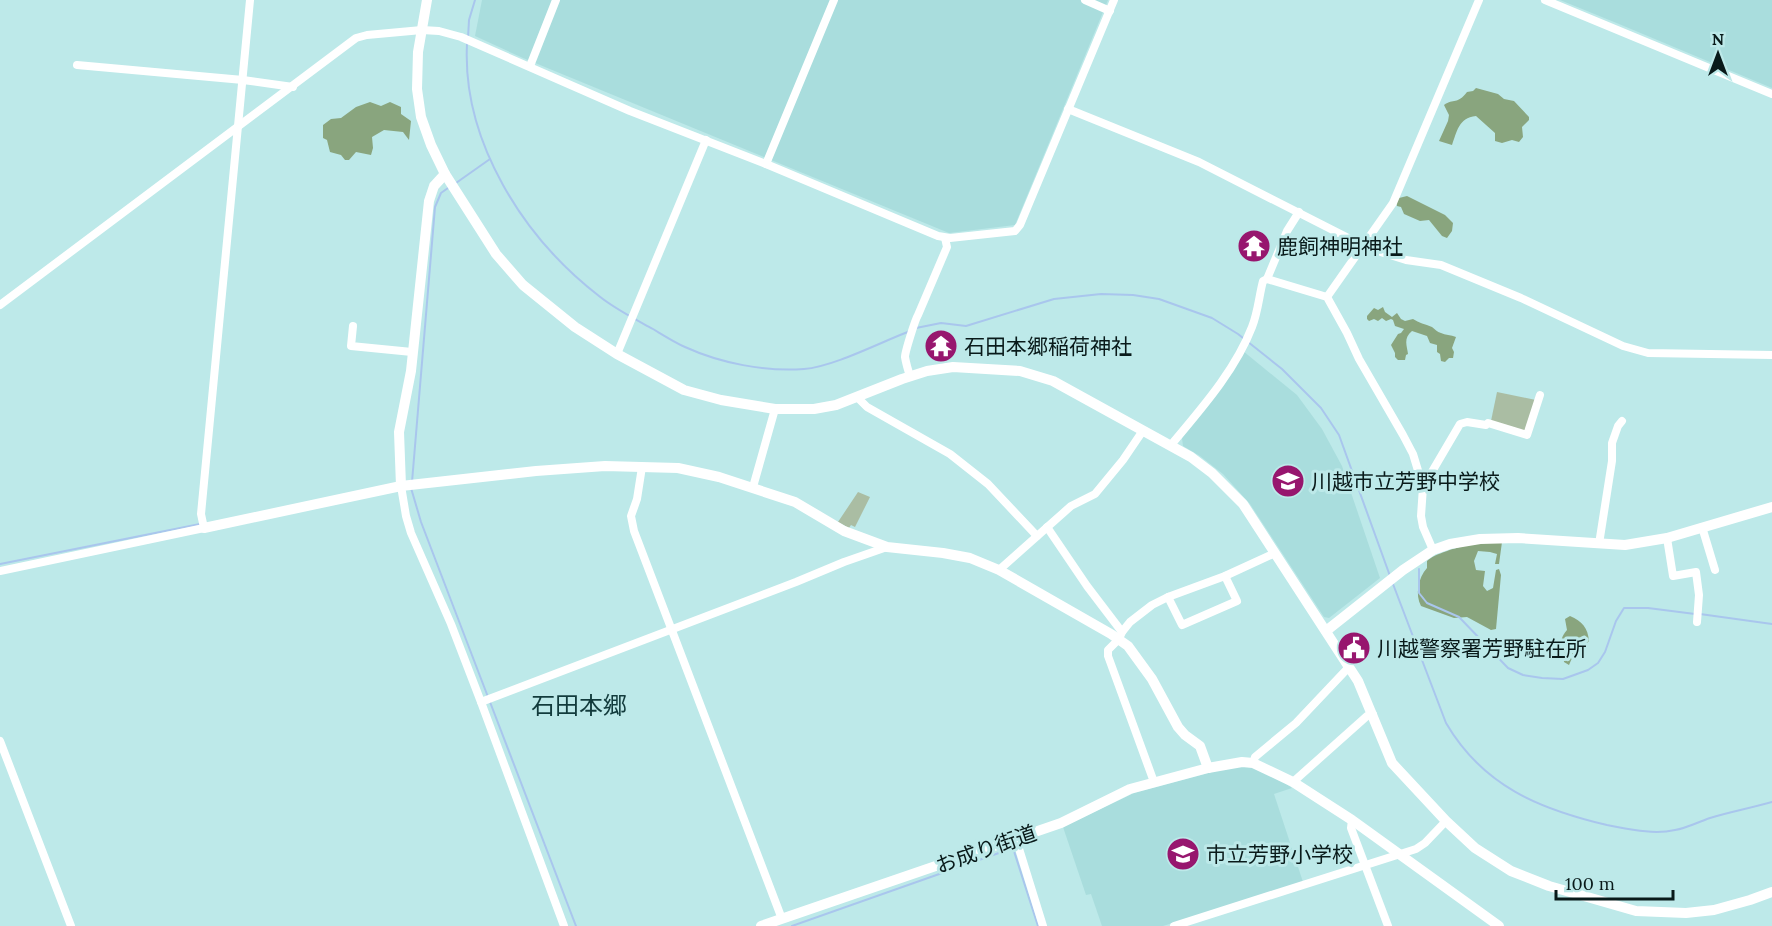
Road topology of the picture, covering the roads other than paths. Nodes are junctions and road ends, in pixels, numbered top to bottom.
1 (250, 0) edge
2 (427, 0) edge
3 (556, 0) edge
4 (834, 0) edge
5 (1085, 0) edge
6 (1114, 0) edge
7 (1479, 0) edge
8 (1545, 0) edge
9 (1110, 11) junction
10 (422, 30) junction
11 (77, 65) dead end
12 (530, 66) junction
13 (243, 80) junction
14 (293, 87) junction
15 (1772, 94) edge
16 (1068, 109) junction
17 (237, 128) junction
18 (706, 140) junction
19 (766, 164) junction
20 (445, 174) junction
21 (1299, 212) junction
22 (945, 238) junction
23 (1363, 245) junction
24 (1267, 279) junction
25 (1327, 297) junction
26 (0, 305) edge
27 (352, 326) dead end
28 (412, 352) junction
29 (617, 354) junction
30 (1772, 355) edge
31 (910, 376) junction
32 (1540, 395) dead end
33 (857, 398) junction
34 (775, 409) junction
35 (1622, 421) dead end
36 (1142, 432) junction
37 (1171, 446) junction
38 (642, 467) junction
39 (401, 486) junction
40 (753, 487) junction
41 (1423, 487) junction
42 (1772, 507) edge
43 (1047, 527) junction
44 (1702, 527) junction
45 (204, 528) junction
46 (1037, 536) junction
47 (1667, 538) junction
48 (1599, 544) junction
49 (887, 547) junction
50 (1433, 550) junction
51 (1275, 553) junction
52 (999, 570) junction
53 (1715, 570) dead end
54 (0, 571) edge
55 (1225, 576) junction
56 (1168, 597) junction
57 (1697, 622) dead end
58 (672, 630) junction
59 (1326, 631) junction
60 (1120, 636) junction
61 (1349, 667) junction
62 (481, 702) junction
63 (1373, 714) junction
64 (0, 741) edge
65 (1253, 763) junction
66 (1208, 768) junction
67 (1154, 782) junction
68 (1293, 782) junction
69 (1353, 820) junction
70 (1446, 822) junction
71 (1016, 839) junction
72 (1400, 854) junction
73 (1365, 866) junction
74 (1772, 892) edge
75 (776, 922) edge
76 (71, 926) edge
77 (564, 926) edge
78 (761, 926) edge
79 (1043, 926) edge
80 (1174, 926) edge
81 (1388, 926) edge
82 (1499, 926) edge

1 - 13 street
2 - 10 street
3 - 12 street
4 - 19 street
5 - 9 street
6 - 9 street
7 - 23 street
8 - 15 street
9 - 16 street
10 - 12 street
10 - 14 street
10 - 20 street
11 - 13 street
12 - 18 street
13 - 14 street
13 - 17 street
14 - 17 street
16 - 21 street
16 - 22 street
17 - 26 street
17 - 45 street
18 - 19 street
18 - 29 street
19 - 22 street
20 - 28 street
20 - 29 street
21 - 23 street
21 - 24 street
22 - 31 street
23 - 25 street
23 - 30 street
24 - 25 street
24 - 37 street
25 - 41 street
27 - 28 street
28 - 39 street
29 - 34 street
31 - 33 street
31 - 36 street
32 - 41 street
33 - 34 street
33 - 46 street
34 - 40 street
35 - 48 street
36 - 37 street
36 - 43 street
37 - 51 street
38 - 39 street
38 - 40 street
38 - 58 street
39 - 45 street
39 - 62 street
40 - 49 street
41 - 50 street
42 - 44 street
43 - 46 street
43 - 60 street
44 - 47 street
44 - 53 street
45 - 54 street
46 - 52 street
47 - 48 street
47 - 57 street
48 - 50 street
49 - 52 street
49 - 58 street
50 - 59 street
51 - 55 street
51 - 59 street
52 - 60 street
55 - 56 street
55 - 56 street
56 - 60 street
58 - 62 street
58 - 75 street
59 - 61 street
60 - 66 street
60 - 67 street
61 - 63 street
61 - 65 street
62 - 77 street
63 - 68 street
63 - 70 street
64 - 76 street
65 - 66 street, お成り街道
65 - 68 street
66 - 67 street, お成り街道
67 - 71 street, お成り街道
68 - 69 street
69 - 72 street
69 - 73 street
70 - 72 street
70 - 74 street
71 - 75 street, お成り街道
71 - 79 street
72 - 73 street
72 - 82 street
73 - 80 street
73 - 81 street
75 - 78 street, お成り街道

